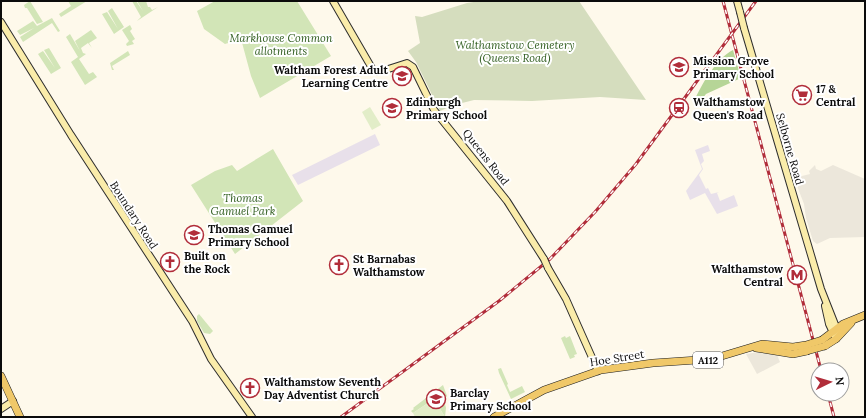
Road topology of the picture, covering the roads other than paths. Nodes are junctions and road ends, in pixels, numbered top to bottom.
1 (333, 1) edge
2 (737, 1) edge
3 (1, 22) edge
4 (865, 315) edge
5 (836, 334) junction
6 (598, 371) junction
7 (1, 376) edge
8 (13, 401) junction
9 (1, 409) edge
10 (20, 417) edge
11 (252, 417) edge
12 (494, 417) edge

1 - 6 street, Queens Road, bridge
2 - 5 street, Selborne Road, bridge
3 - 11 street, Boundary Road
4 - 5 main road, Hoe Street / A112
5 - 6 main road, Hoe Street / A112, bridge
6 - 12 main road, Hoe Street / A112
7 - 8 main road
8 - 9 street
8 - 10 main road

